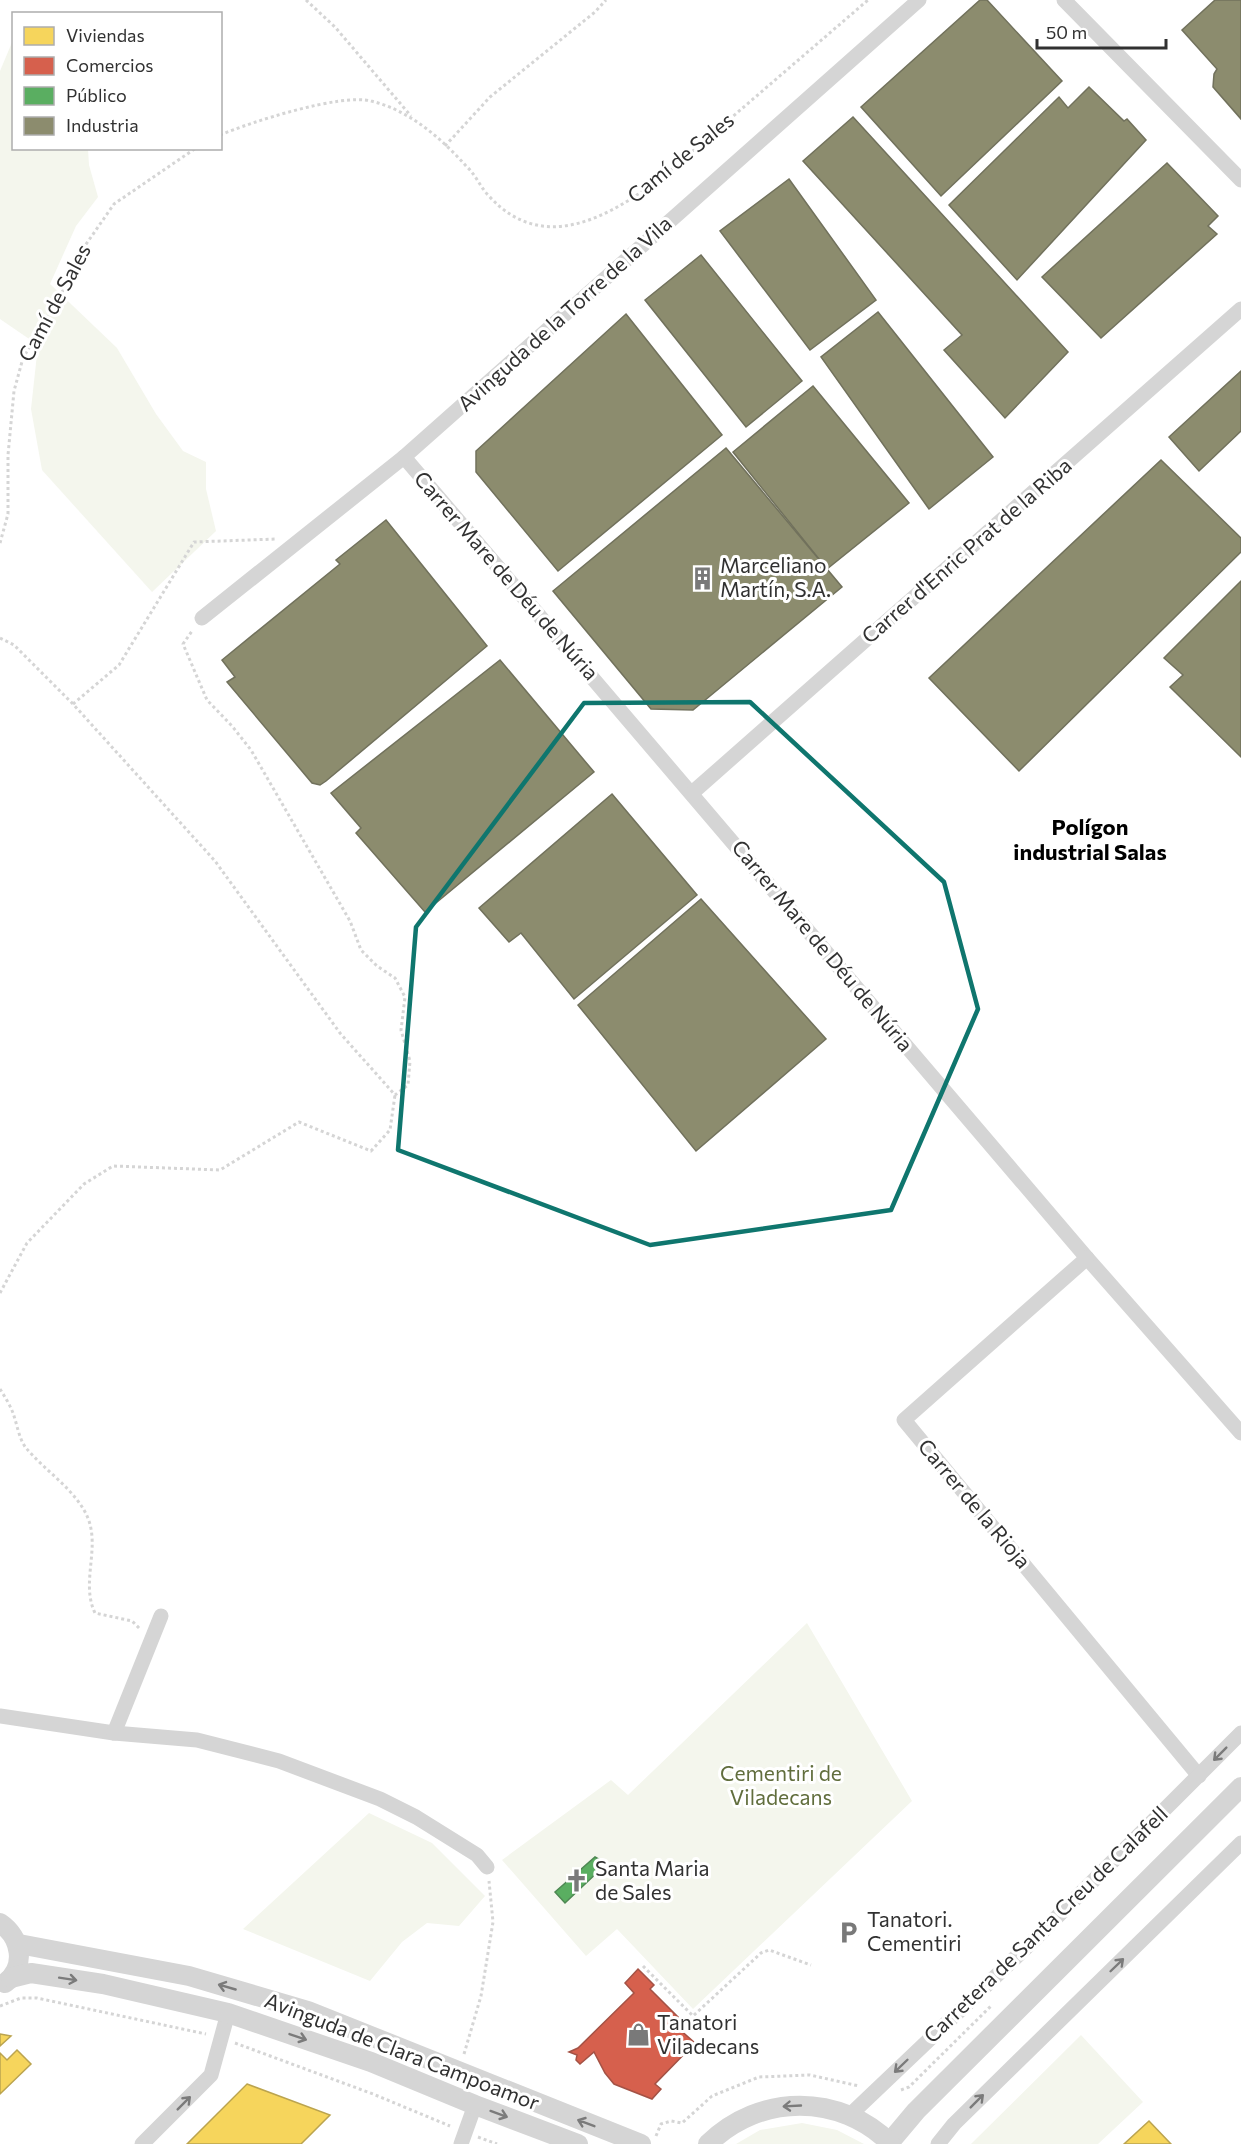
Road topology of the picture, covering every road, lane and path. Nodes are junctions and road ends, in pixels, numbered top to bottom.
1 (306, 0) edge
2 (606, 0) edge
3 (868, 0) edge
4 (919, 0) edge
5 (1064, 0) edge
6 (411, 117) junction
7 (222, 134) edge
8 (445, 146) junction
9 (193, 150) edge
10 (1241, 180) edge
11 (1241, 309) edge
12 (404, 457) junction
13 (302, 538) junction
14 (0, 543) edge
15 (202, 618) joint
16 (0, 638) edge
17 (73, 704) junction
18 (692, 793) junction
19 (395, 1095) junction
20 (1087, 1258) junction
21 (0, 1293) edge
22 (0, 1389) edge
23 (1241, 1433) edge
24 (161, 1616) dead end
25 (152, 1639) junction
26 (0, 1716) edge
27 (19, 1719) junction
28 (0, 1724) edge
29 (114, 1733) junction
30 (1241, 1733) edge
31 (1199, 1776) junction
32 (1241, 1787) edge
33 (1241, 1844) edge
34 (487, 1868) joint
35 (0, 1923) edge
36 (19, 1944) junction
37 (811, 1965) dead end
38 (643, 1966) dead end
39 (5, 1982) edge
40 (0, 2006) edge
41 (228, 2013) junction
42 (222, 2038) junction
43 (464, 2056) dead end
44 (475, 2105) junction
45 (850, 2115) junction
46 (463, 2138) edge
47 (891, 2143) edge
48 (142, 2144) edge
49 (497, 2144) edge
50 (579, 2144) edge
51 (641, 2144) edge
52 (708, 2144) edge
53 (938, 2144) edge

1 - 6 path
2 - 8 path
3 - 8 path, Camí de Sales
4 - 12 street, Avinguda de la Torre de la Vila
5 - 10 street
6 - 7 path, Camí de Sales
6 - 8 path, Camí de Sales
9 - 14 path, Camí de Sales
11 - 18 street, Carrer d'Enric Prat de la Riba
12 - 13 street, Avinguda de la Torre de la Vila
12 - 18 street, Carrer Mare de Déu de Núria
13 - 15 street, Avinguda de la Torre de la Vila
13 - 17 path
15 - 19 path
16 - 17 path
17 - 19 path
18 - 20 street, Carrer Mare de Déu de Núria
19 - 21 path
20 - 23 street, Carrer Mare de Déu de Núria
20 - 31 street, Carrer de la Rioja
22 - 25 path
24 - 25 street
25 - 29 street
26 - 27 street
27 - 28 street
27 - 29 street
29 - 34 street
30 -> 31 street, Carretera de Santa Creu de Calafell
31 -> 45 street, Carretera de Santa Creu de Calafell
32 - 47 street, Carretera de Santa Creu de Calafell
53 -> 33 street
34 - 43 path
35 - 36 street
36 - 39 street
51 -> 36 street, Avinguda de Clara Campoamor
37 - 38 path
39 -> 41 street, Avinguda de Clara Campoamor
40 - 42 path
41 - 42 street
41 -> 44 street, Avinguda de Clara Campoamor
42 - 46 path
48 -> 42 street
44 - 46 street
44 -> 50 street, Avinguda de Clara Campoamor
45 - 47 street
45 -> 52 street
46 - 49 path

